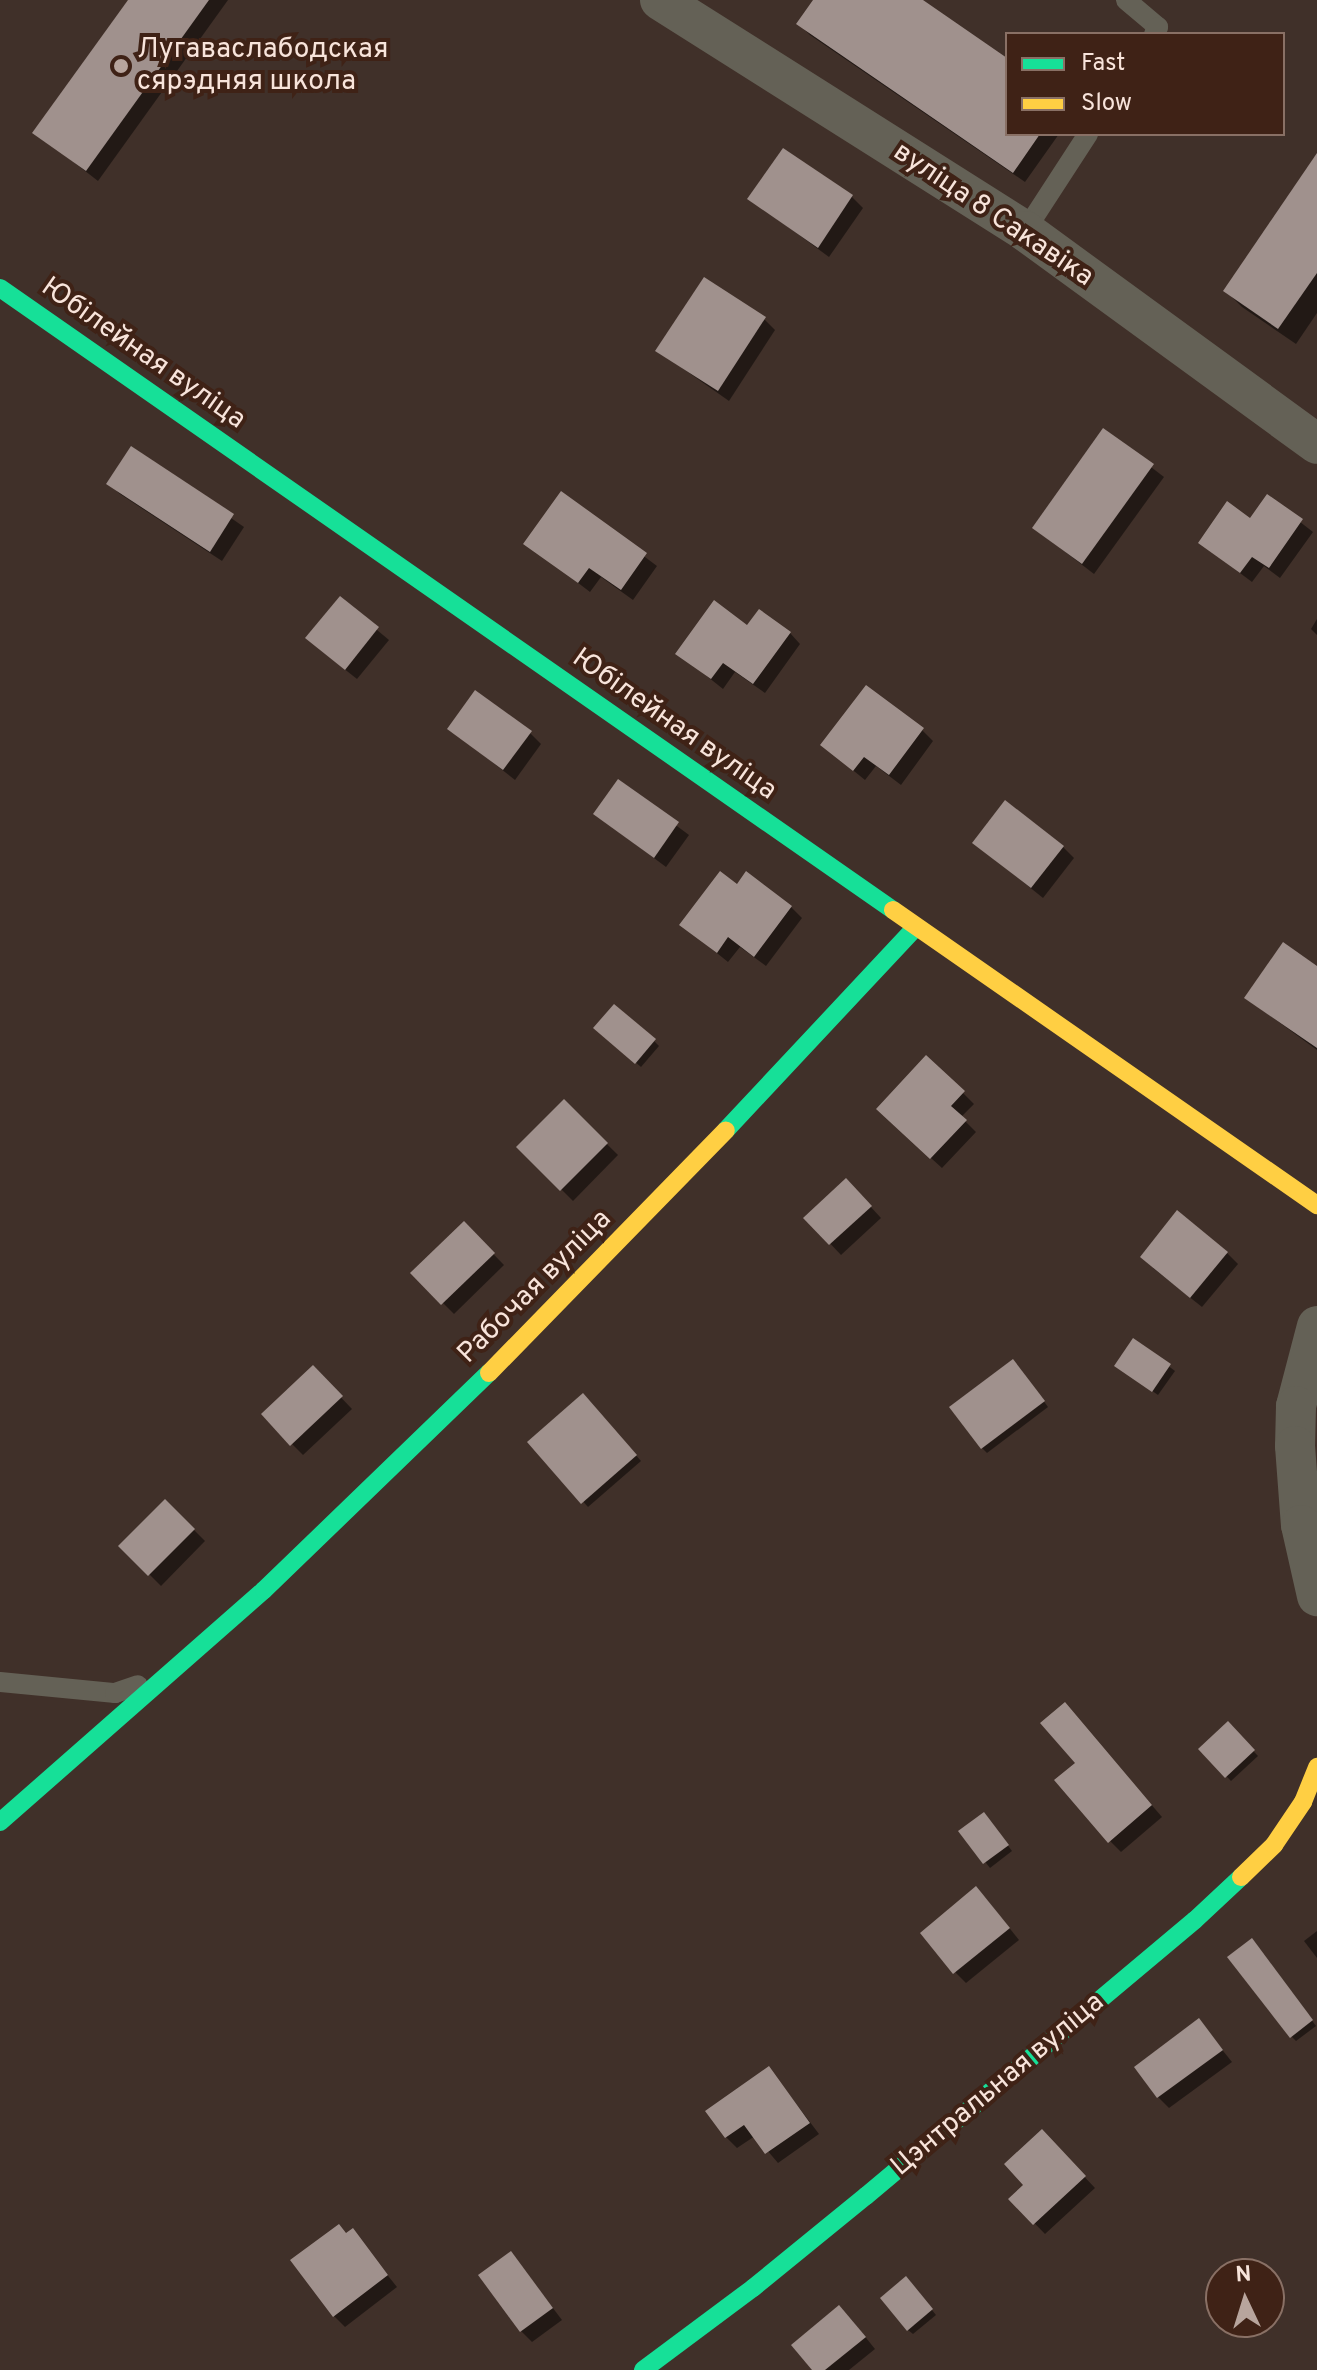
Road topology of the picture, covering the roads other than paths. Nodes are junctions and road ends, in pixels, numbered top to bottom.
1 (660, 0) edge
2 (1126, 0) edge
3 (1155, 32) edge
4 (1087, 136) edge
5 (1025, 231) junction
6 (0, 288) edge
7 (1317, 444) edge
8 (915, 928) junction
9 (1317, 1205) edge
10 (1317, 1326) edge
11 (1317, 1596) edge
12 (178, 1668) junction
13 (0, 1682) edge
14 (1317, 1767) edge
15 (0, 1822) edge
16 (643, 2370) edge

1 - 5 street, вуліца 8 Сакавіка
2 - 3 lane
4 - 5 lane
5 - 7 street, вуліца 8 Сакавіка
6 - 8 street, Юбілейная вуліца
8 - 9 street, Юбілейная вуліца
8 - 12 street, Рабочая вуліца
10 - 11 street
12 - 13 lane
12 - 15 street, Рабочая вуліца
14 - 16 street, Цэнтральная вуліца

